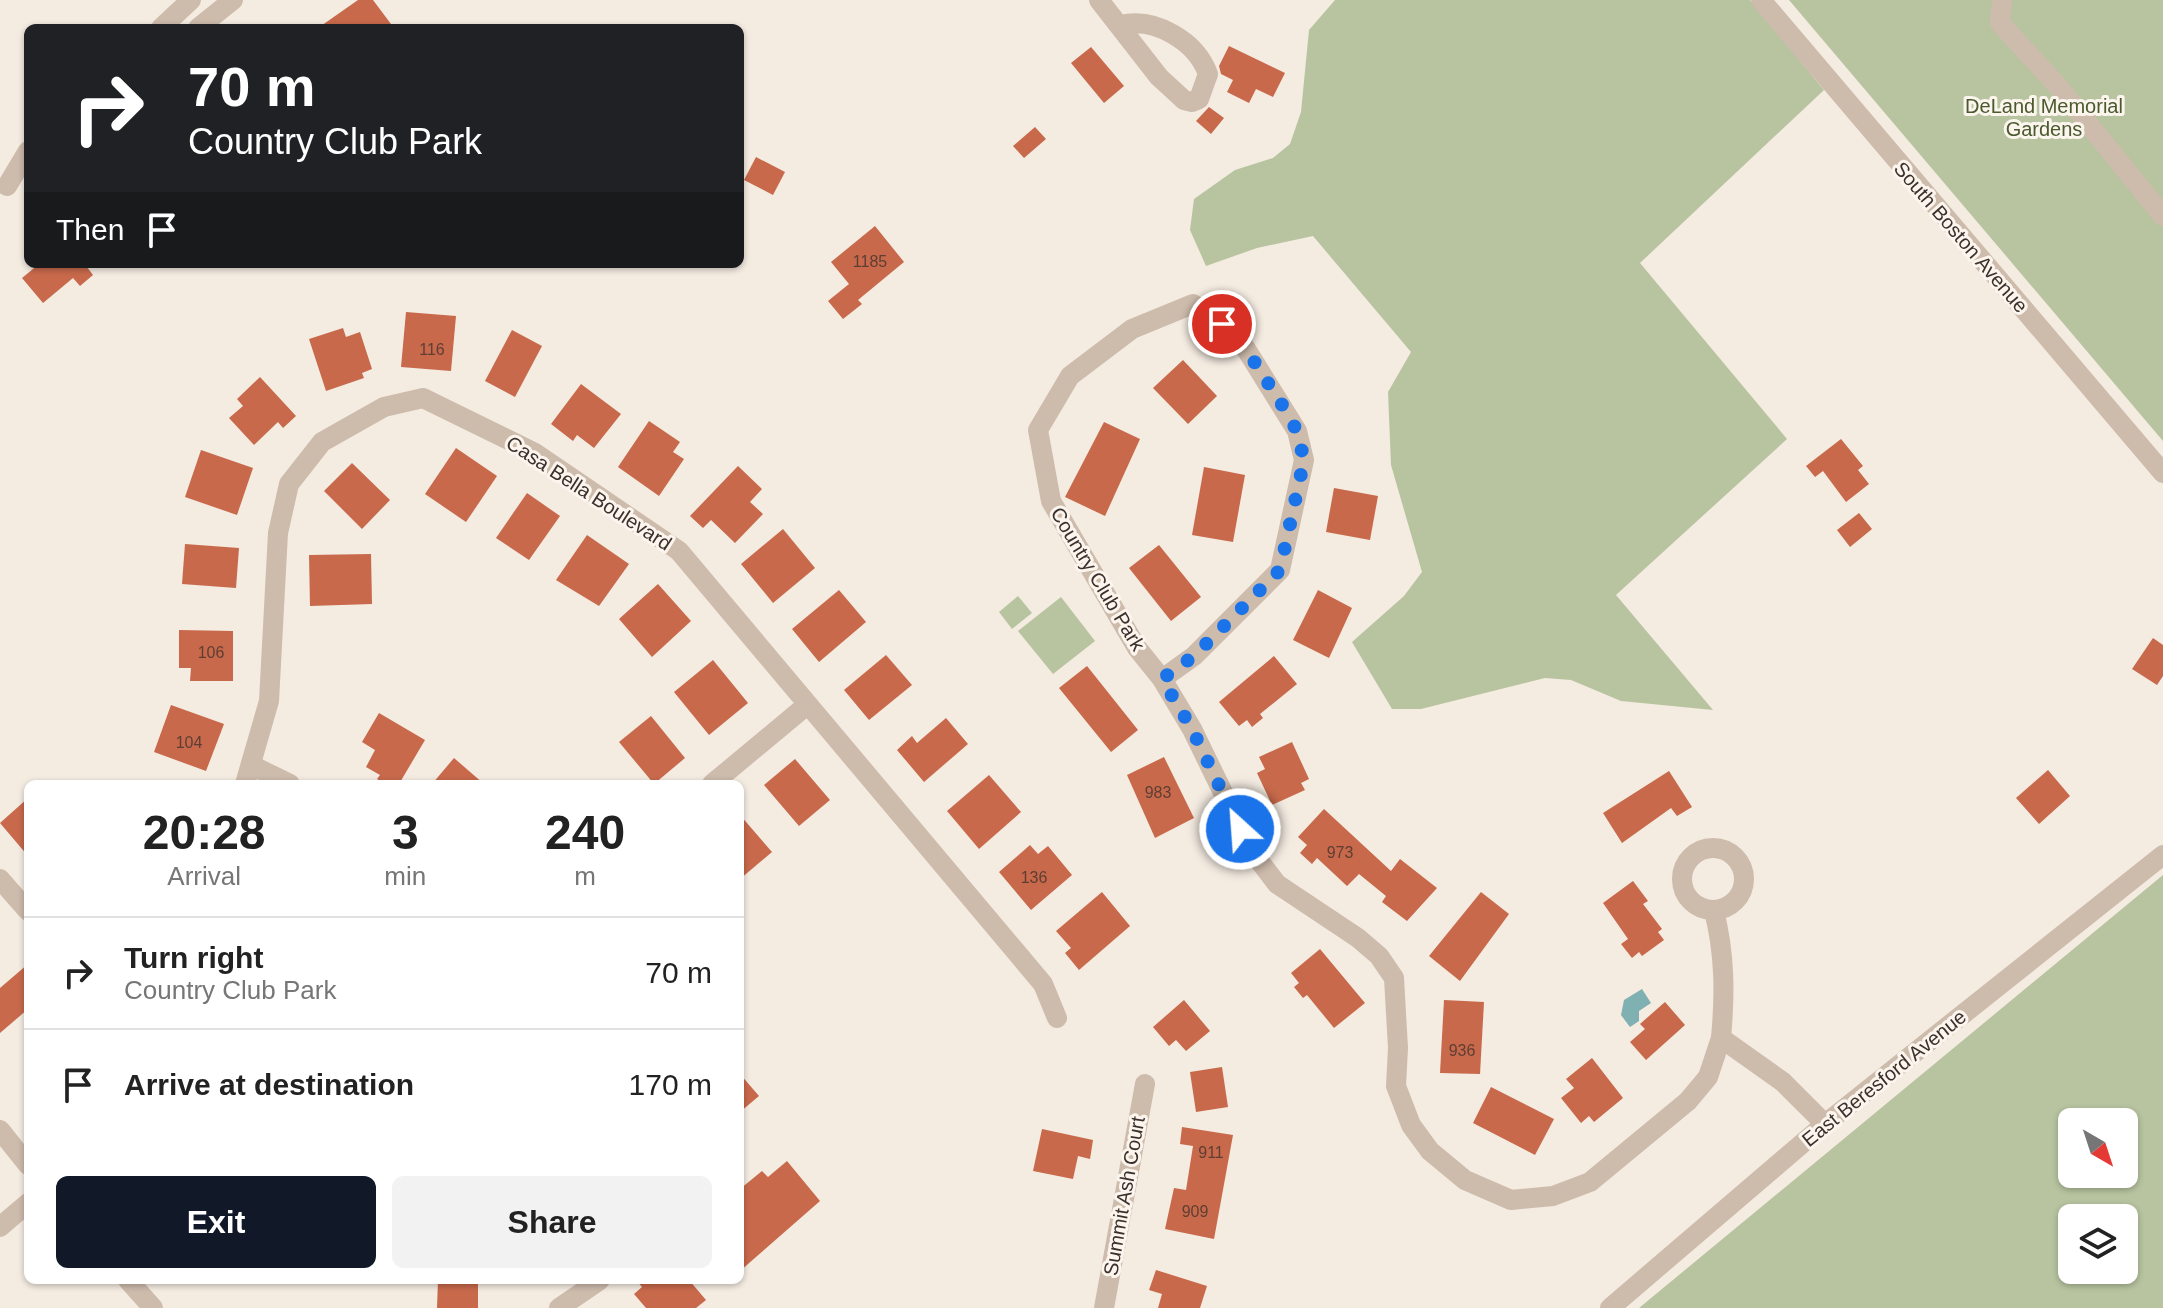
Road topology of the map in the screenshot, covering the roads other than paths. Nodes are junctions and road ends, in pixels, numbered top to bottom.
1 (191, 0) edge
2 (233, 0) edge
3 (1099, 0) edge
4 (1761, 0) edge
5 (2002, 0) edge
6 (165, 24) edge
7 (203, 24) edge
8 (1121, 25) dead end
9 (24, 157) edge
10 (24, 176) edge
11 (3, 189) edge
12 (2163, 216) edge
13 (2163, 473) edge
14 (1162, 679) junction
15 (807, 705) junction
16 (248, 774) edge
17 (273, 780) edge
18 (717, 780) edge
19 (2163, 855) edge
20 (0, 879) edge
21 (24, 906) edge
22 (1714, 911) dead end
23 (1057, 1018) dead end
24 (1721, 1038) junction
25 (1145, 1084) dead end
26 (1825, 1124) junction
27 (0, 1130) edge
28 (24, 1160) edge
29 (24, 1206) edge
30 (0, 1227) edge
31 (132, 1284) edge
32 (594, 1284) edge
33 (153, 1308) edge
34 (559, 1308) edge
35 (1104, 1308) edge
36 (1610, 1308) edge

1 - 6 street
2 - 7 street
3 - 8 street
4 - 13 street, South Boston Avenue
5 - 12 street
9 - 11 street
10 - 11 street
14 - 14 street, Country Club Park
14 - 24 street, Country Club Park
15 - 16 street, Casa Bella Boulevard
15 - 18 street
15 - 23 street, Casa Bella Boulevard
16 - 17 street
19 - 26 street, East Beresford Avenue
20 - 21 street
22 - 24 street, Country Club Park
24 - 26 street
25 - 35 street, Summit Ash Court
26 - 36 street, East Beresford Avenue
27 - 28 street
29 - 30 street
31 - 33 street
32 - 34 street

